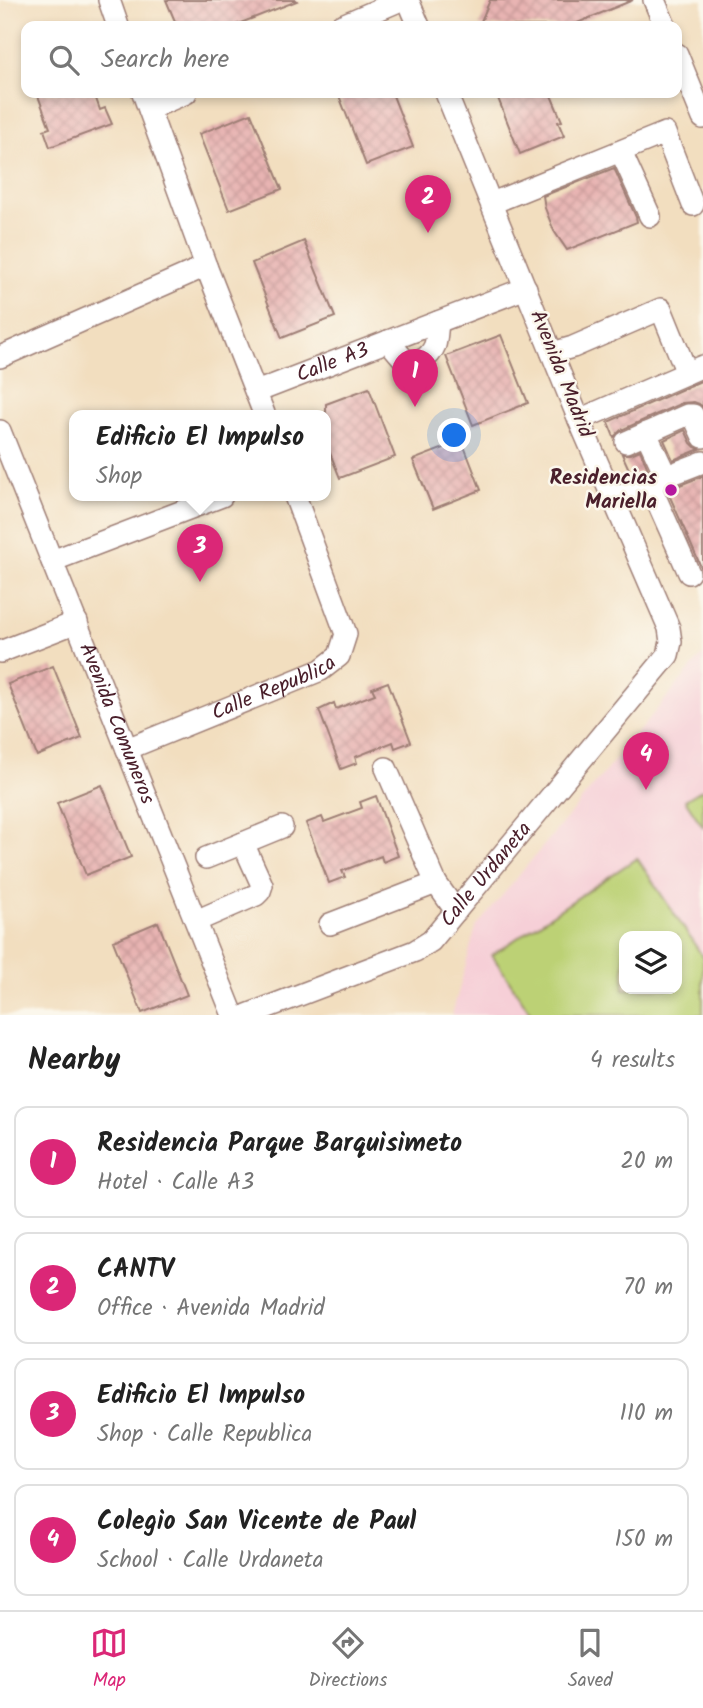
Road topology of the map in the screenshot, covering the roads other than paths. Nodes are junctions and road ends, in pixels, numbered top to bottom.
1 (109, 0) edge
2 (401, 0) edge
3 (408, 0) edge
4 (654, 0) edge
5 (116, 21) edge
6 (352, 21) edge
7 (417, 21) edge
8 (663, 21) edge
9 (682, 66) edge
10 (448, 98) edge
11 (146, 101) edge
12 (703, 118) edge
13 (621, 152) junction
14 (492, 203) junction
15 (693, 205) dead end
16 (650, 216) dead end
17 (206, 266) junction
18 (526, 288) junction
19 (438, 322) junction
20 (388, 341) junction
21 (552, 354) junction
22 (0, 357) edge
23 (695, 370) edge
24 (256, 392) junction
25 (263, 410) edge
26 (579, 420) junction
27 (0, 431) edge
28 (646, 433) junction
29 (703, 437) edge
30 (626, 442) dead end
31 (703, 462) edge
32 (657, 479) junction
33 (612, 500) junction
34 (209, 501) edge
35 (297, 501) edge
36 (52, 561) junction
37 (689, 573) dead end
38 (77, 622) junction
39 (0, 652) edge
40 (668, 655) joint
41 (127, 749) junction
42 (386, 768) dead end
43 (282, 827) dead end
44 (243, 843) junction
45 (206, 858) dead end
46 (436, 883) junction
47 (456, 911) junction
48 (196, 921) junction
49 (330, 924) dead end
50 (233, 1015) edge
51 (247, 1015) edge

1 - 5 street
2 - 6 street
3 - 7 street
4 - 8 street
9 - 12 street
10 - 14 street, Avenida Madrid
11 - 17 street
13 - 14 street
13 - 15 street
13 - 16 street
14 - 18 street, Avenida Madrid
17 - 22 street
17 - 24 street
18 - 19 street, Calle A3
18 - 21 street, Avenida Madrid
19 - 20 street, Calle A3
19 - 20 street
20 - 24 street, Calle A3
21 - 23 street
21 - 26 street, Avenida Madrid
23 - 26 street
24 - 25 street
26 - 33 street, Avenida Madrid
27 - 36 street, Avenida Comuneros
28 - 29 street
28 - 30 street
28 - 32 street
31 - 32 street
32 - 33 street
32 - 37 street
33 - 40 street, Avenida Madrid
34 - 36 street
35 - 41 street, Calle Republica
36 - 38 street, Avenida Comuneros
38 - 39 street
38 - 41 street, Avenida Comuneros
40 - 47 street, Calle Urdaneta
41 - 48 street, Avenida Comuneros
42 - 46 street
43 - 44 street
44 - 45 street
44 - 48 street
46 - 47 street
46 - 49 street
47 - 51 street, Calle Urdaneta
48 - 50 street, Avenida Comuneros

